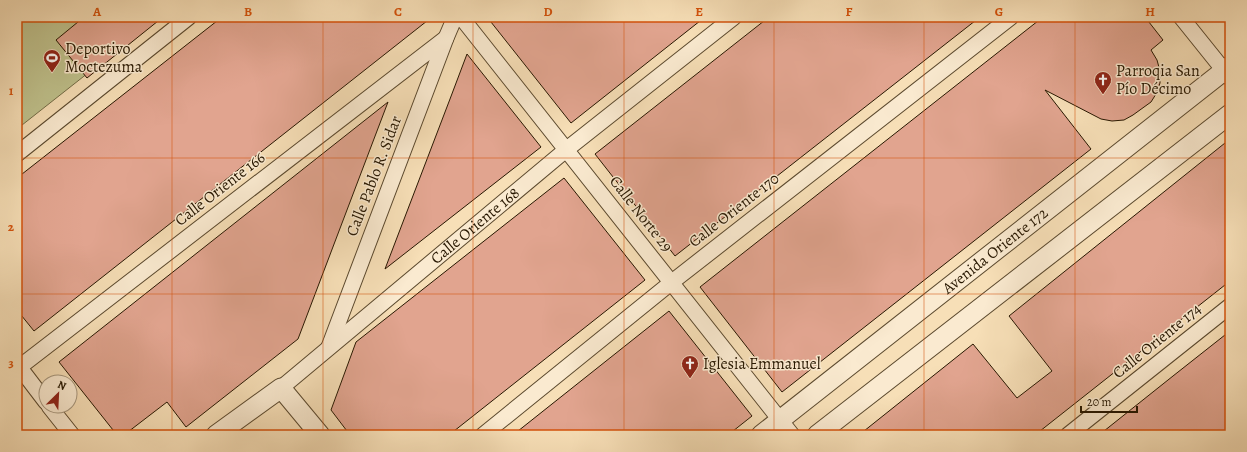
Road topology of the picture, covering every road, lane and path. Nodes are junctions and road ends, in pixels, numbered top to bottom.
1 (189, 17) edge
2 (455, 17) edge
3 (461, 17) edge
4 (734, 17) edge
5 (1011, 17) edge
6 (1181, 17) edge
7 (446, 38) junction
8 (1228, 72) edge
9 (1230, 114) edge
10 (567, 149) junction
11 (17, 154) edge
12 (672, 282) junction
13 (1230, 306) edge
14 (328, 348) junction
15 (18, 367) edge
16 (281, 388) junction
17 (38, 392) edge
18 (55, 414) edge
19 (780, 420) junction
20 (72, 435) edge
21 (216, 435) edge
22 (320, 435) edge
23 (483, 435) edge
24 (761, 435) edge
25 (792, 435) edge
26 (817, 435) edge
27 (1068, 435) edge

1 - 11 street
2 - 7 street, Calle Pablo R. Sidar
3 - 10 street, Calle Norte 29
4 - 10 street, Calle Oriente 168
5 - 12 street, Calle Oriente 170
6 - 8 street
7 - 14 street, Calle Pablo R. Sidar
7 - 15 street, Calle Oriente 166
8 - 19 street, Avenida Oriente 172
9 - 26 street
10 - 12 street, Calle Norte 29
10 - 14 street, Calle Oriente 168
12 - 19 street, Calle Norte 29
12 - 23 street, Calle Oriente 170
13 - 27 street, Calle Oriente 174
14 - 16 street, Calle Oriente 168
15 - 17 street
16 - 21 street, Calle Oriente 168
16 - 22 street
18 - 20 street
19 - 24 street, Avenida Oriente 172
19 - 25 street, Calle Norte 29

